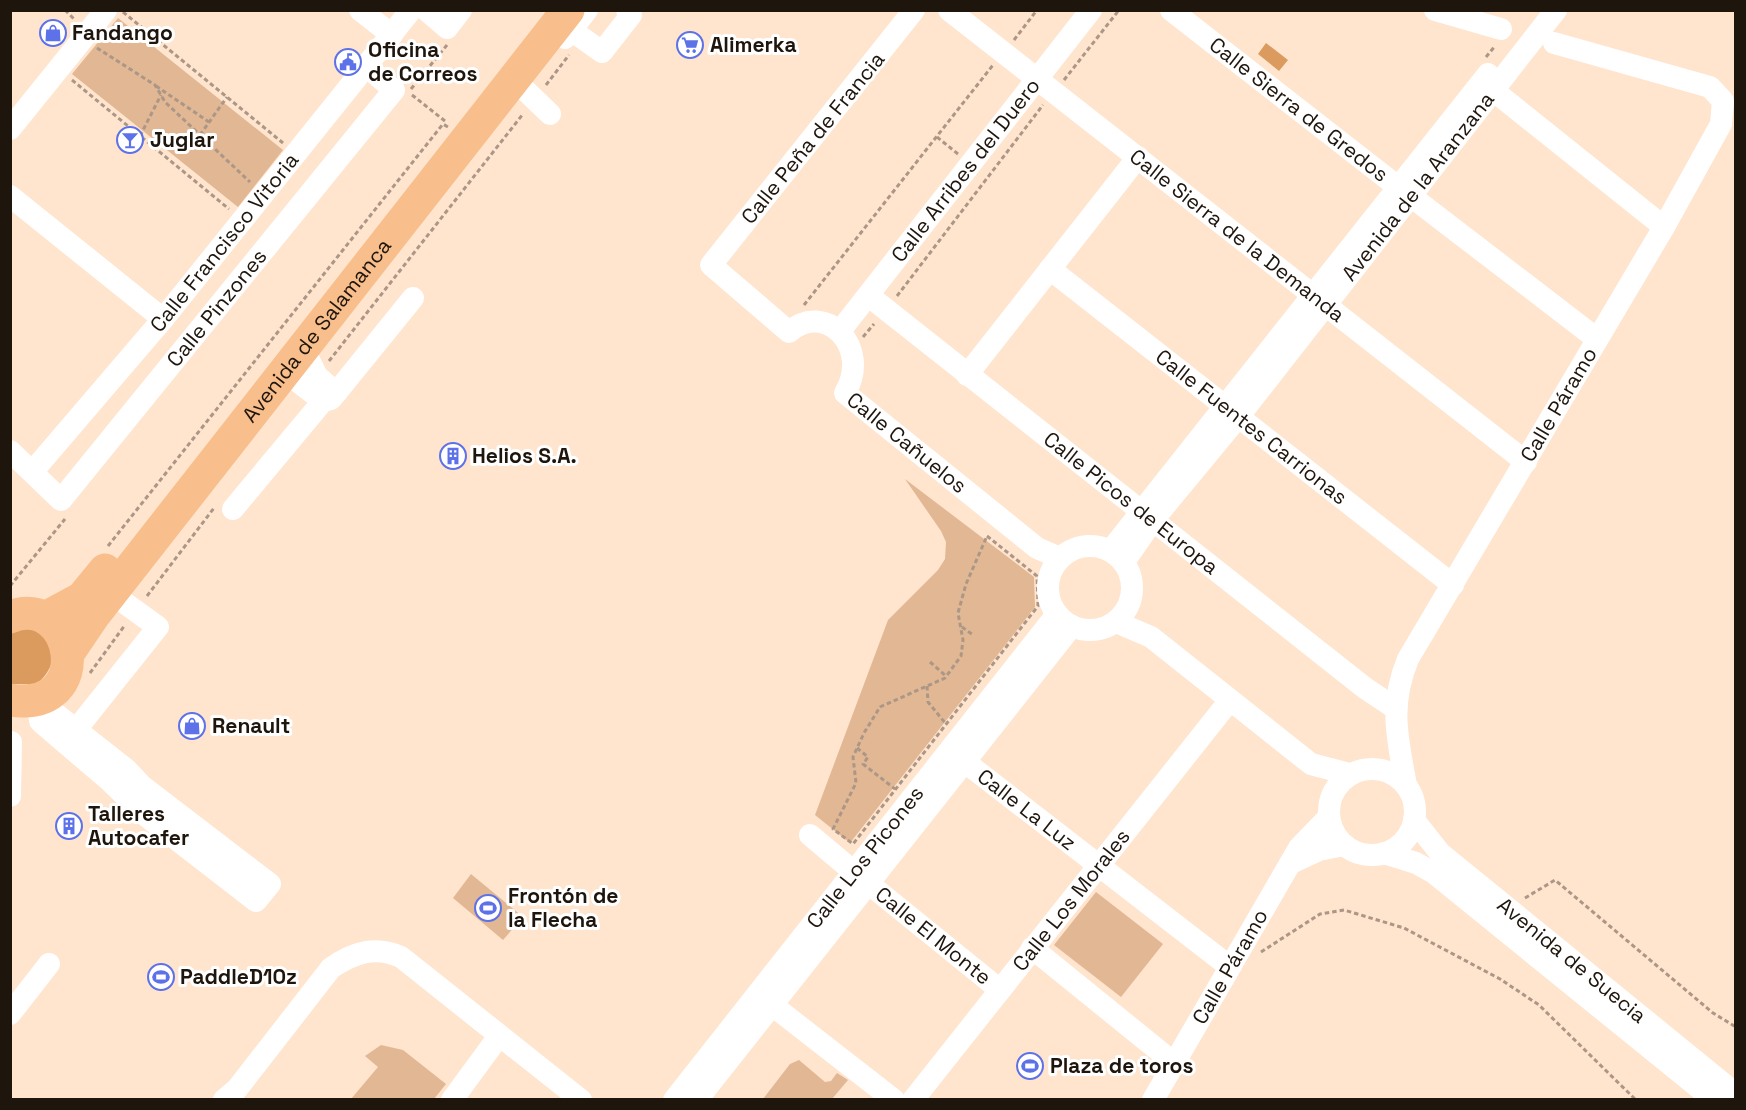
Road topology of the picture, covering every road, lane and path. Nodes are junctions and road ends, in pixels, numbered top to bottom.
1 (65, 10) edge
2 (106, 10) edge
3 (121, 10) edge
4 (360, 10) edge
5 (411, 10) edge
6 (426, 10) edge
7 (461, 10) edge
8 (587, 10) edge
9 (627, 10) edge
10 (914, 10) edge
11 (949, 10) edge
12 (1037, 10) edge
13 (1091, 10) edge
14 (1119, 10) edge
15 (1172, 10) edge
16 (1435, 10) edge
17 (1539, 10) edge
18 (1556, 10) edge
19 (567, 23) edge
20 (1501, 29) dead end
21 (88, 33) junction
22 (392, 34) junction
23 (1554, 43) dead end
24 (1004, 51) junction
25 (366, 66) junction
26 (58, 69) junction
27 (156, 85) junction
28 (1046, 85) junction
29 (1494, 91) junction
30 (408, 92) dead end
31 (161, 95) junction
32 (227, 97) junction
33 (536, 101) junction
34 (210, 122) junction
35 (10, 129) edge
36 (200, 135) junction
37 (140, 136) junction
38 (937, 137) dead end
39 (296, 154) junction
40 (962, 157) dead end
41 (1138, 157) junction
42 (1405, 192) junction
43 (262, 194) junction
44 (11, 196) edge
45 (242, 220) junction
46 (1664, 226) junction
47 (1050, 269) junction
48 (869, 296) junction
49 (413, 298) dead end
50 (1319, 299) junction
51 (163, 319) junction
52 (840, 331) junction
53 (1597, 339) junction
54 (308, 373) junction
55 (967, 375) junction
56 (330, 397) junction
57 (1232, 410) junction
58 (10, 451) edge
59 (1526, 462) junction
60 (33, 471) junction
61 (225, 507) joint
62 (1147, 515) junction
63 (108, 547) dead end
64 (1117, 556) junction
65 (1056, 565) junction
66 (1454, 585) junction
67 (129, 606) junction
68 (1122, 614) junction
69 (20, 616) edge
70 (1064, 620) junction
71 (960, 626) junction
72 (973, 635) dead end
73 (76, 662) junction
74 (930, 662) dead end
75 (946, 676) junction
76 (927, 686) junction
77 (1230, 700) junction
78 (21, 706) edge
79 (1395, 717) junction
80 (946, 724) junction
81 (75, 731) junction
82 (11, 742) edge
83 (857, 748) junction
84 (965, 762) junction
85 (1311, 764) junction
86 (1358, 772) junction
87 (121, 778) junction
88 (1406, 785) junction
89 (895, 789) junction
90 (10, 796) edge
91 (1329, 809) junction
92 (1414, 820) junction
93 (810, 835) dead end
94 (1344, 845) junction
95 (1384, 853) junction
96 (1290, 864) junction
97 (1098, 865) junction
98 (861, 877) junction
99 (270, 884) dead end
100 (1524, 900) dead end
101 (1242, 946) junction
102 (1032, 948) junction
103 (49, 964) dead end
104 (1230, 967) junction
105 (1000, 990) junction
106 (772, 1005) junction
107 (10, 1014) edge
108 (1736, 1027) edge
109 (500, 1036) junction
110 (1174, 1063) junction
111 (1736, 1094) edge
112 (237, 1096) edge
113 (452, 1100) edge
114 (581, 1100) edge
115 (674, 1100) edge
116 (697, 1100) edge
117 (894, 1100) edge
118 (913, 1100) edge
119 (1153, 1100) edge
120 (1636, 1100) edge
121 (1714, 1100) edge

1 - 21 path
2 - 21 street
3 - 32 path
4 - 22 street
5 - 22 street, Calle Francisco Vitoria
6 - 7 street
8 - 19 street
9 - 19 street
10 - 52 street, Calle Peña de Francia
11 - 24 street, Calle Sierra de la Demanda
12 - 24 path
13 - 28 street, Calle Arribes del Duero
14 - 28 path
15 - 42 street, Calle Sierra de Gredos
16 - 20 street
17 - 42 street, Avenida de la Aranzana
18 - 29 street, Avenida de la Aranzana
19 - 33 street
19 - 33 path
19 - 69 highway, Avenida de Salamanca
19 - 73 highway, Avenida de Salamanca
21 - 26 street
21 - 27 path
22 - 25 street, Calle Francisco Vitoria
23 - 46 street, Calle Páramo
24 - 28 street, Calle Sierra de la Demanda
25 - 39 street, Calle Francisco Vitoria
25 - 60 street, Calle Pinzones
26 - 35 street
26 - 37 path
27 - 31 path
27 - 34 path
28 - 41 street, Calle Sierra de la Demanda
28 - 48 street, Calle Arribes del Duero
29 - 42 street, Avenida de la Aranzana
29 - 46 street
30 - 63 path
31 - 36 path
31 - 37 path
32 - 34 path
32 - 39 path
33 - 54 street
33 - 54 path
34 - 36 path
36 - 43 path
37 - 45 path
38 - 40 path
39 - 43 street, Calle Francisco Vitoria
41 - 47 street
41 - 50 street, Calle Sierra de la Demanda
42 - 50 street, Avenida de la Aranzana
42 - 53 street, Calle Sierra de Gredos
43 - 45 street, Calle Francisco Vitoria
44 - 51 street
45 - 51 street, Calle Francisco Vitoria
46 - 53 street, Calle Páramo
47 - 55 street
47 - 57 street, Calle Fuentes Carrionas
48 - 52 street, Calle Arribes del Duero
48 - 55 street, Calle Picos de Europa
49 - 56 street
50 - 57 street, Avenida de la Aranzana
50 - 59 street, Calle Sierra de la Demanda
51 - 60 street, Calle Francisco Vitoria
52 - 65 street, Calle Cañuelos
53 - 59 street, Calle Páramo
54 - 56 street
54 - 67 street
55 - 62 street, Calle Picos de Europa
56 - 61 street
57 - 62 street, Avenida de la Aranzana
57 - 66 street, Calle Fuentes Carrionas
58 - 60 street, Calle Pinzones
59 - 66 street, Calle Páramo
61 - 67 path
62 - 64 street, Avenida de la Aranzana
62 - 79 street, Calle Picos de Europa
64 - 65 street
64 - 68 street
65 - 70 street
66 - 79 street, Calle Páramo
67 - 73 street
67 - 73 path
67 - 81 street
68 - 70 street
68 - 77 street
69 - 73 highway
70 - 84 street, Calle Los Picones
70 - 98 street, Calle Los Picones
71 - 72 path
71 - 75 path
71 - 80 path
73 - 78 highway, Avenida de Salamanca
74 - 75 path
75 - 76 path
76 - 80 path
76 - 83 path
77 - 85 street
77 - 97 street, Calle Los Morales
78 - 81 street
78 - 87 street
79 - 86 street, Calle Páramo
79 - 88 street, Calle Páramo
80 - 89 path
81 - 87 street
82 - 90 street
83 - 89 path
83 - 89 path
84 - 97 street, Calle La Luz
84 - 98 street, Calle Los Picones
85 - 86 street
85 - 91 street
86 - 88 street
86 - 91 street
87 - 99 street
88 - 92 street
91 - 94 street
91 - 96 street, Calle Páramo
92 - 95 street
92 - 111 street, Avenida de Suecia
93 - 98 street, Calle El Monte
94 - 95 street
94 - 96 street
95 - 121 street, Avenida de Suecia
96 - 101 street, Calle Páramo
97 - 102 street, Calle Los Morales
97 - 104 street, Calle La Luz
98 - 105 street, Calle El Monte
98 - 106 street, Calle Los Picones
98 - 115 street, Calle Los Picones
100 - 108 path
101 - 104 street, Calle Páramo
101 - 120 path
102 - 105 street, Calle Los Morales
102 - 110 street
103 - 107 street
104 - 110 street, Calle Páramo
105 - 118 street, Calle Los Morales
106 - 116 street, Calle Los Picones
106 - 117 street
109 - 112 street
109 - 113 street
109 - 114 street
110 - 119 street, Calle Páramo

